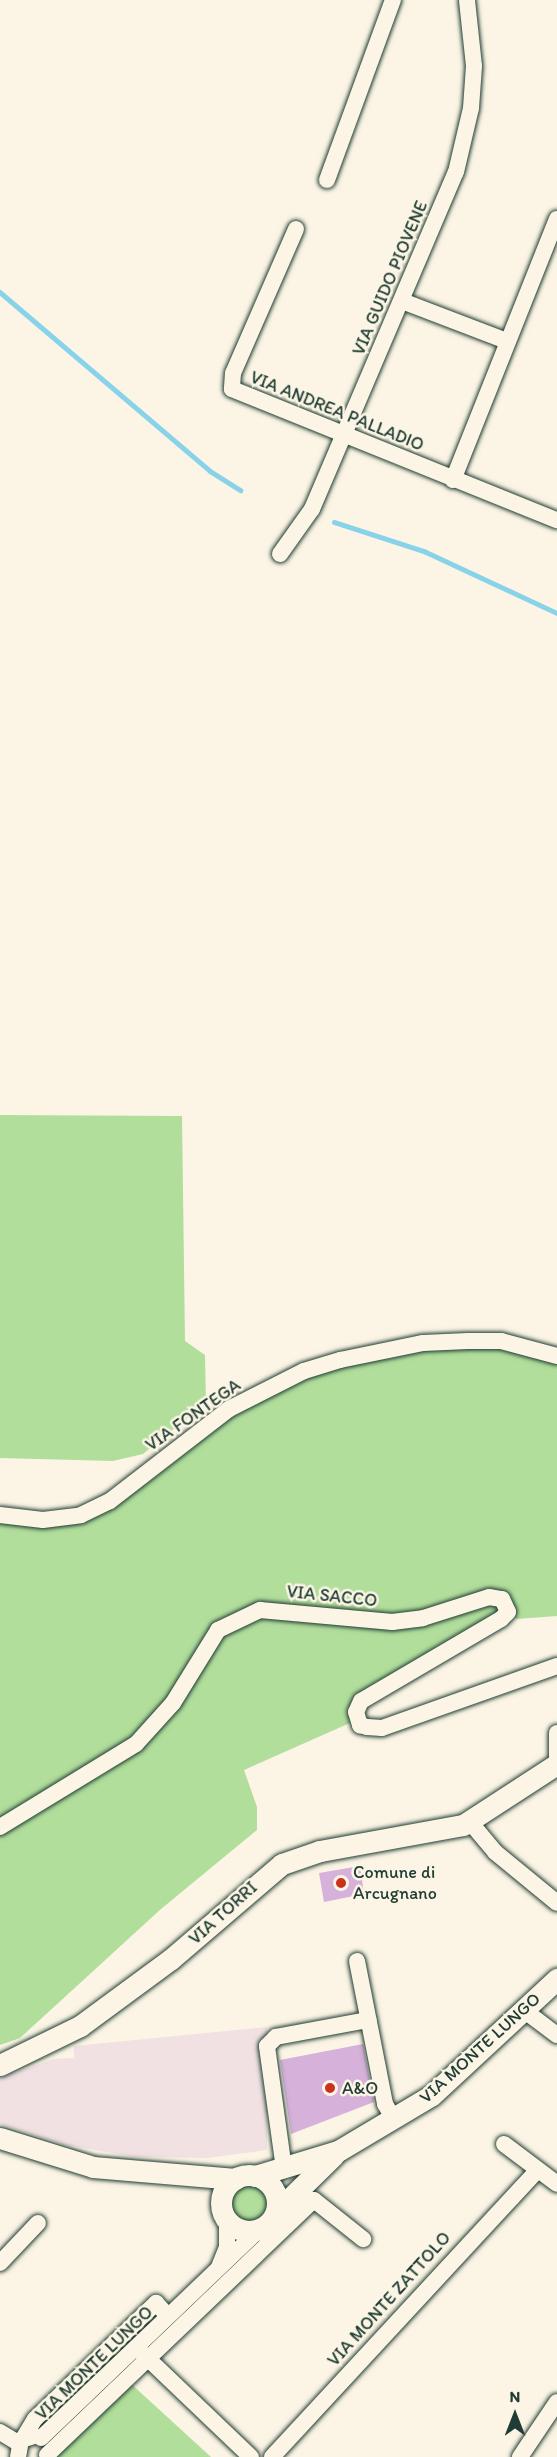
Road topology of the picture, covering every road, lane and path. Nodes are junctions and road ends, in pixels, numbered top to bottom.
1 (393, 0) edge
2 (467, 0) edge
3 (327, 180) dead end
4 (557, 219) edge
5 (296, 229) dead end
6 (402, 301) junction
7 (507, 342) junction
8 (345, 436) junction
9 (453, 480) junction
10 (557, 519) edge
11 (280, 554) dead end
12 (557, 1356) edge
13 (0, 1515) edge
14 (557, 1666) edge
15 (557, 1733) edge
16 (557, 1763) edge
17 (470, 1822) junction
18 (0, 1827) edge
19 (557, 1903) edge
20 (357, 1961) dead end
21 (557, 1979) edge
22 (525, 2011) junction
23 (368, 2020) junction
24 (557, 2035) edge
25 (0, 2065) edge
26 (393, 2118) junction
27 (0, 2138) edge
28 (504, 2144) dead end
29 (338, 2151) junction
30 (284, 2169) junction
31 (538, 2170) junction
32 (185, 2177) junction
33 (245, 2177) junction
34 (557, 2184) edge
35 (276, 2212) junction
36 (225, 2215) junction
37 (38, 2223) dead end
38 (260, 2229) junction
39 (363, 2239) dead end
40 (0, 2263) edge
41 (218, 2268) junction
42 (162, 2309) junction
43 (135, 2346) junction
44 (149, 2360) junction
45 (557, 2402) edge
46 (0, 2432) edge
47 (41, 2438) junction
48 (16, 2448) edge
49 (46, 2456) edge
50 (251, 2457) edge
51 (272, 2457) edge
52 (520, 2457) edge

1 - 3 street
2 - 6 street, VIA GUIDO PIOVENE
4 - 7 street
5 - 8 street, VIA ANDREA PALLADIO
6 - 7 street
6 - 8 street, VIA GUIDO PIOVENE
7 - 9 street
8 - 9 street, VIA ANDREA PALLADIO
8 - 11 street, VIA GUIDO PIOVENE
9 - 10 street, VIA ANDREA PALLADIO
12 - 13 street, VIA FONTEGA
14 - 18 street, VIA SACCO
15 - 16 street
16 - 17 main road
17 - 19 street
17 - 25 main road, VIA TORRI
20 - 23 street
21 - 22 main road, VIA MONTE LUNGO
22 - 24 street
22 - 26 main road, VIA MONTE LUNGO
23 - 26 street
23 - 30 street
26 - 29 main road, VIA MONTE LUNGO
27 - 32 main road
28 - 31 street
29 - 30 main road
29 - 35 main road
30 - 33 main road
31 - 34 street
31 - 51 street, VIA MONTE ZATTOLO
32 - 33 main road
32 - 36 main road
33 - 35 main road
33 - 36 main road
35 - 38 main road
36 - 38 main road
36 - 41 street
37 - 40 street
38 - 41 street, VIA MONTE LUNGO
39 - 44 street, VIA MONTE LUNGO
41 - 42 street, VIA MONTE LUNGO
42 - 43 street, VIA MONTE LUNGO
42 - 48 street, VIA MONTE LUNGO
43 - 44 street
43 - 47 street, VIA MONTE LUNGO
44 - 49 street, VIA MONTE LUNGO
44 - 50 street
45 - 52 street
46 - 48 street
47 - 48 street, VIA MONTE LUNGO
47 - 49 street, VIA MONTE LUNGO

